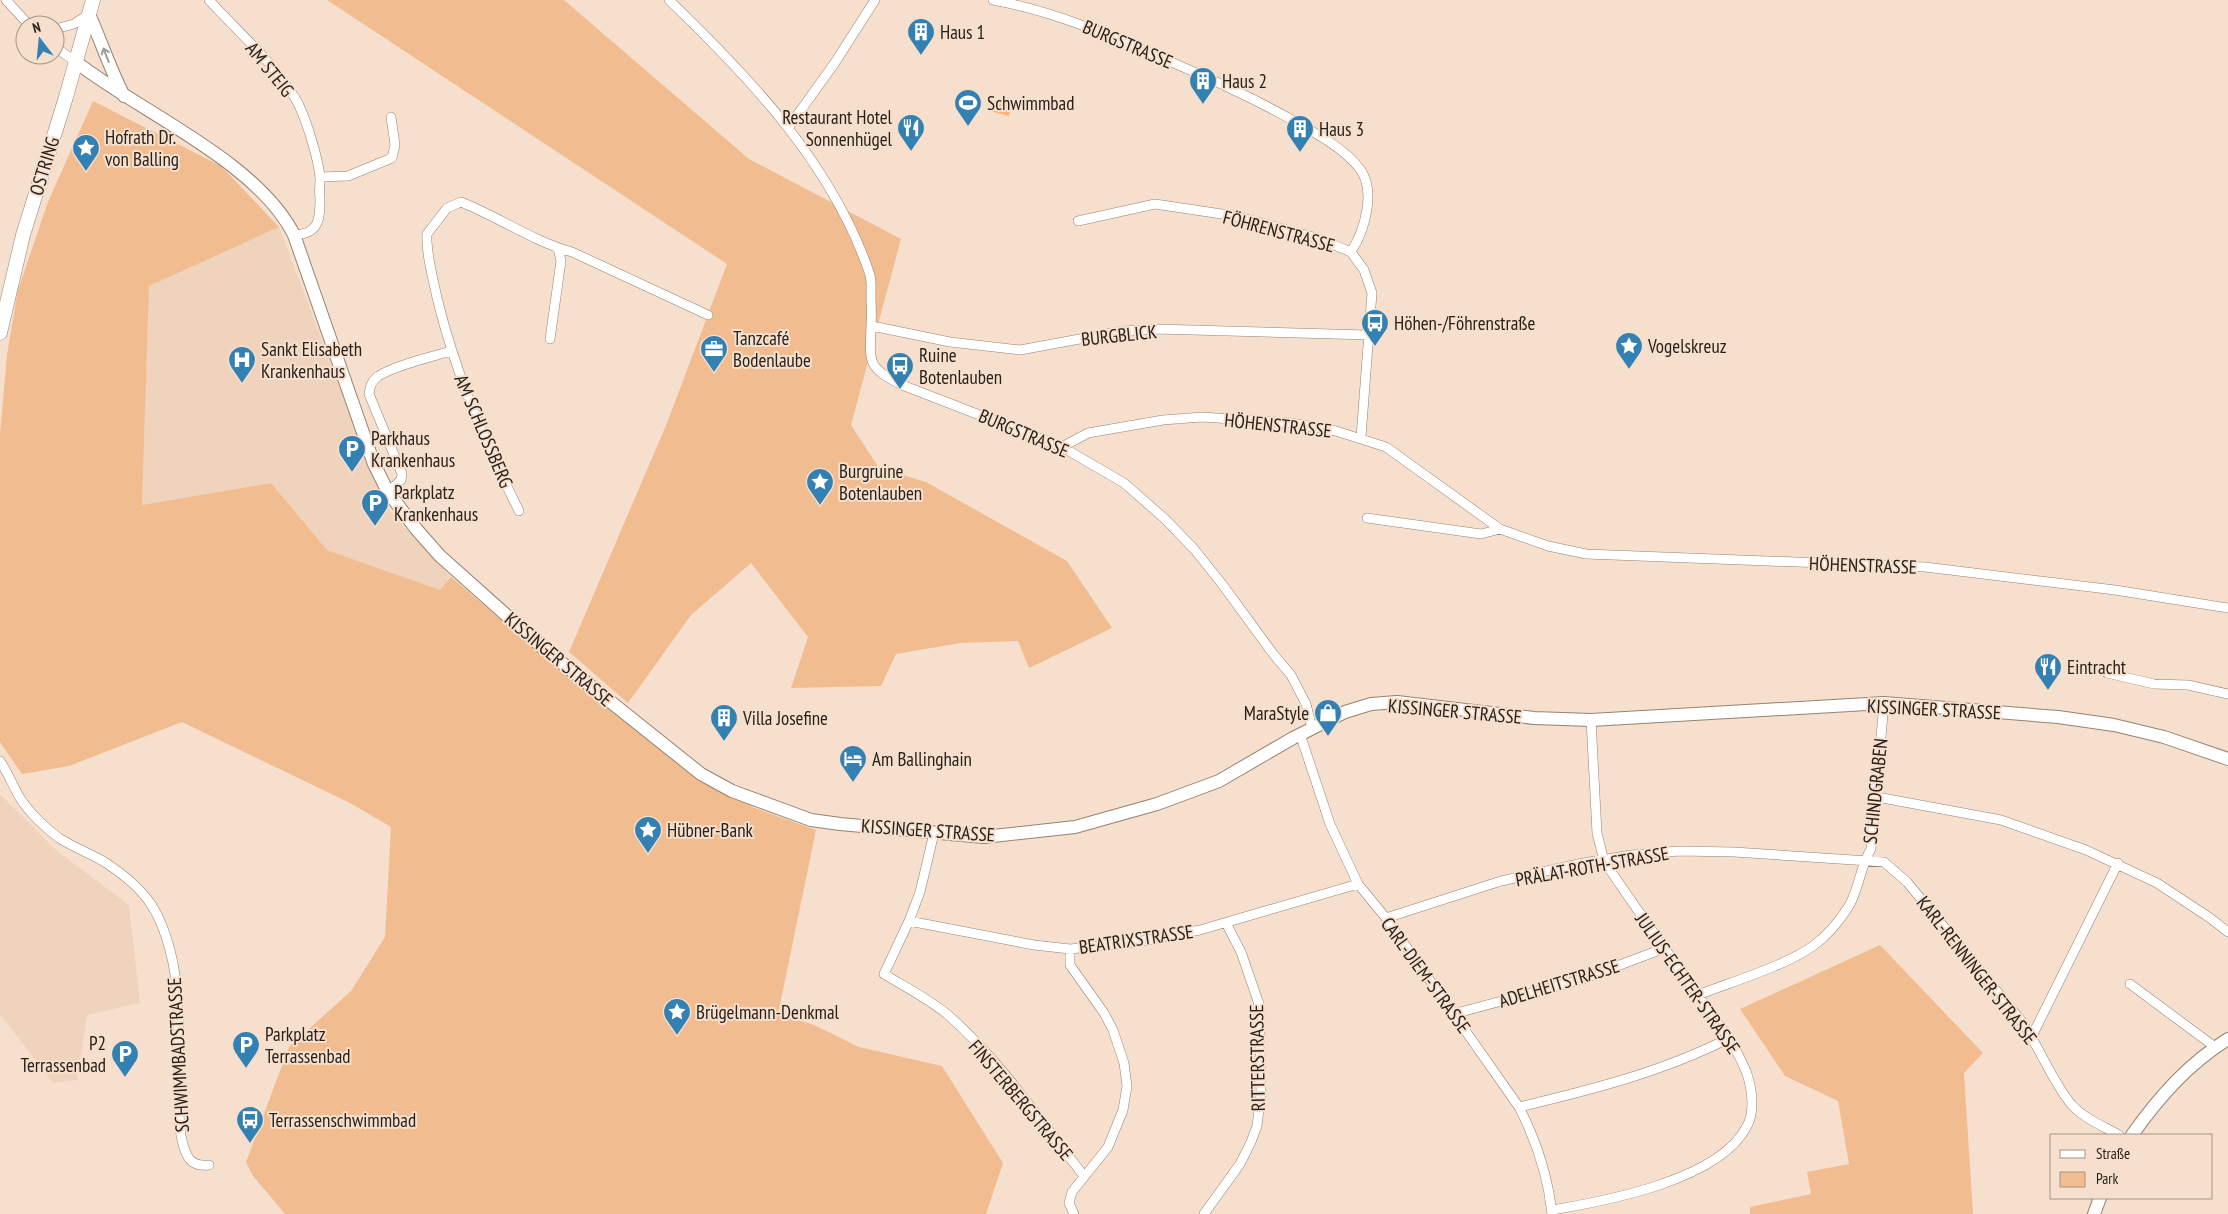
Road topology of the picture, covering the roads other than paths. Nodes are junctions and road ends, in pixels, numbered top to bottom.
1 (6, 0) edge
2 (93, 0) edge
3 (209, 0) edge
4 (669, 0) edge
5 (875, 0) edge
6 (993, 0) edge
7 (89, 14) junction
8 (20, 15) edge
9 (65, 26) edge
10 (65, 54) edge
11 (76, 62) junction
12 (124, 96) junction
13 (391, 117) dead end
14 (788, 128) junction
15 (320, 177) junction
16 (1078, 221) dead end
17 (294, 235) junction
18 (558, 248) junction
19 (1351, 252) junction
20 (708, 315) dead end
21 (872, 326) junction
22 (0, 332) edge
23 (1368, 335) junction
24 (550, 339) dead end
25 (450, 351) junction
26 (1360, 437) junction
27 (1062, 447) junction
28 (388, 492) junction
29 (519, 511) dead end
30 (1367, 518) dead end
31 (1500, 529) junction
32 (2228, 608) edge
33 (2107, 673) dead end
34 (2228, 694) edge
35 (1884, 703) junction
36 (1590, 720) junction
37 (1312, 728) junction
38 (1300, 734) junction
39 (2228, 759) edge
40 (0, 761) edge
41 (1877, 797) junction
42 (934, 833) junction
43 (1604, 860) junction
44 (1864, 860) junction
45 (2118, 863) junction
46 (1358, 884) junction
47 (1386, 918) junction
48 (909, 921) junction
49 (1226, 923) junction
50 (2228, 932) edge
51 (1665, 948) junction
52 (1070, 949) junction
53 (2130, 984) dead end
54 (1698, 995) junction
55 (1453, 1014) junction
56 (2032, 1036) junction
57 (1728, 1038) junction
58 (2228, 1039) edge
59 (2216, 1046) junction
60 (1519, 1106) junction
61 (2117, 1134) edge
62 (2133, 1134) edge
63 (209, 1165) dead end
64 (1084, 1176) junction
65 (2100, 1199) edge
66 (1552, 1212) edge
67 (1074, 1214) edge
68 (1204, 1214) edge
69 (2094, 1214) edge

1 - 8 street
2 - 7 main road, OSTRING
3 - 15 street, AM STEIG
4 - 14 street, BURGSTRASSE
5 - 14 street
6 - 19 street, BURGSTRASSE
7 - 9 street
7 - 11 main road, OSTRING
12 -> 7 street
10 - 11 street
11 - 12 street, KISSINGER STRASSE
11 - 22 main road, OSTRING
12 - 17 street, KISSINGER STRASSE
13 - 15 street
14 - 21 street, BURGSTRASSE
15 - 17 street, AM STEIG
16 - 19 street, FÖHRENSTRASSE
17 - 28 street, KISSINGER STRASSE
18 - 20 street, AM SCHLOSSBERG
18 - 24 street
18 - 25 street, AM SCHLOSSBERG
19 - 23 street, FÖHRENSTRASSE
21 - 23 street, BURGBLICK
21 - 27 street, BURGSTRASSE
23 - 26 street, FÖHRENSTRASSE
25 - 28 street, AM SCHLOSSBERG
25 - 29 street, AM SCHLOSSBERG
26 - 27 street, HÖHENSTRASSE
26 - 31 street, HÖHENSTRASSE
27 - 37 street, BURGSTRASSE
28 - 42 street, KISSINGER STRASSE
30 - 31 street, HÖHENSTRASSE
31 - 32 street, HÖHENSTRASSE
33 - 34 street
35 - 36 street, KISSINGER STRASSE
35 - 39 street, KISSINGER STRASSE
35 - 41 street, SCHINDGRABEN
36 - 37 street, KISSINGER STRASSE
36 - 43 street, JULIUS-ECHTER-STRASSE
37 - 38 street, KISSINGER STRASSE
38 - 42 street, KISSINGER STRASSE
38 - 46 street, CARL-DIEM-STRASSE
40 - 63 street, SCHWIMMBADSTRASSE
41 - 44 street, SCHINDGRABEN
41 - 45 street
42 - 48 street, FINSTERBERGSTRASSE
43 - 44 street, PRÄLAT-ROTH-STRASSE
43 - 47 street, PRÄLAT-ROTH-STRASSE
43 - 51 street, JULIUS-ECHTER-STRASSE
44 - 54 street, SCHINDGRABEN
44 - 56 street, KARL-RENNINGER-STRASSE
45 - 50 street
45 - 56 street
46 - 47 street, CARL-DIEM-STRASSE
46 - 49 street, BEATRIXSTRASSE
47 - 55 street, CARL-DIEM-STRASSE
48 - 52 street, BEATRIXSTRASSE
48 - 64 street, FINSTERBERGSTRASSE
49 - 52 street, BEATRIXSTRASSE
49 - 68 street, RITTERSTRASSE
51 - 54 street, JULIUS-ECHTER-STRASSE
51 - 55 street, ADELHEITSTRASSE
52 - 64 street
53 - 59 street
54 - 57 street, JULIUS-ECHTER-STRASSE
55 - 60 street, CARL-DIEM-STRASSE
56 - 61 street, KARL-RENNINGER-STRASSE
57 - 60 street
57 - 66 street, JULIUS-ECHTER-STRASSE
58 - 59 street
59 - 62 street
60 - 66 street, CARL-DIEM-STRASSE
64 - 67 street
65 - 69 street

